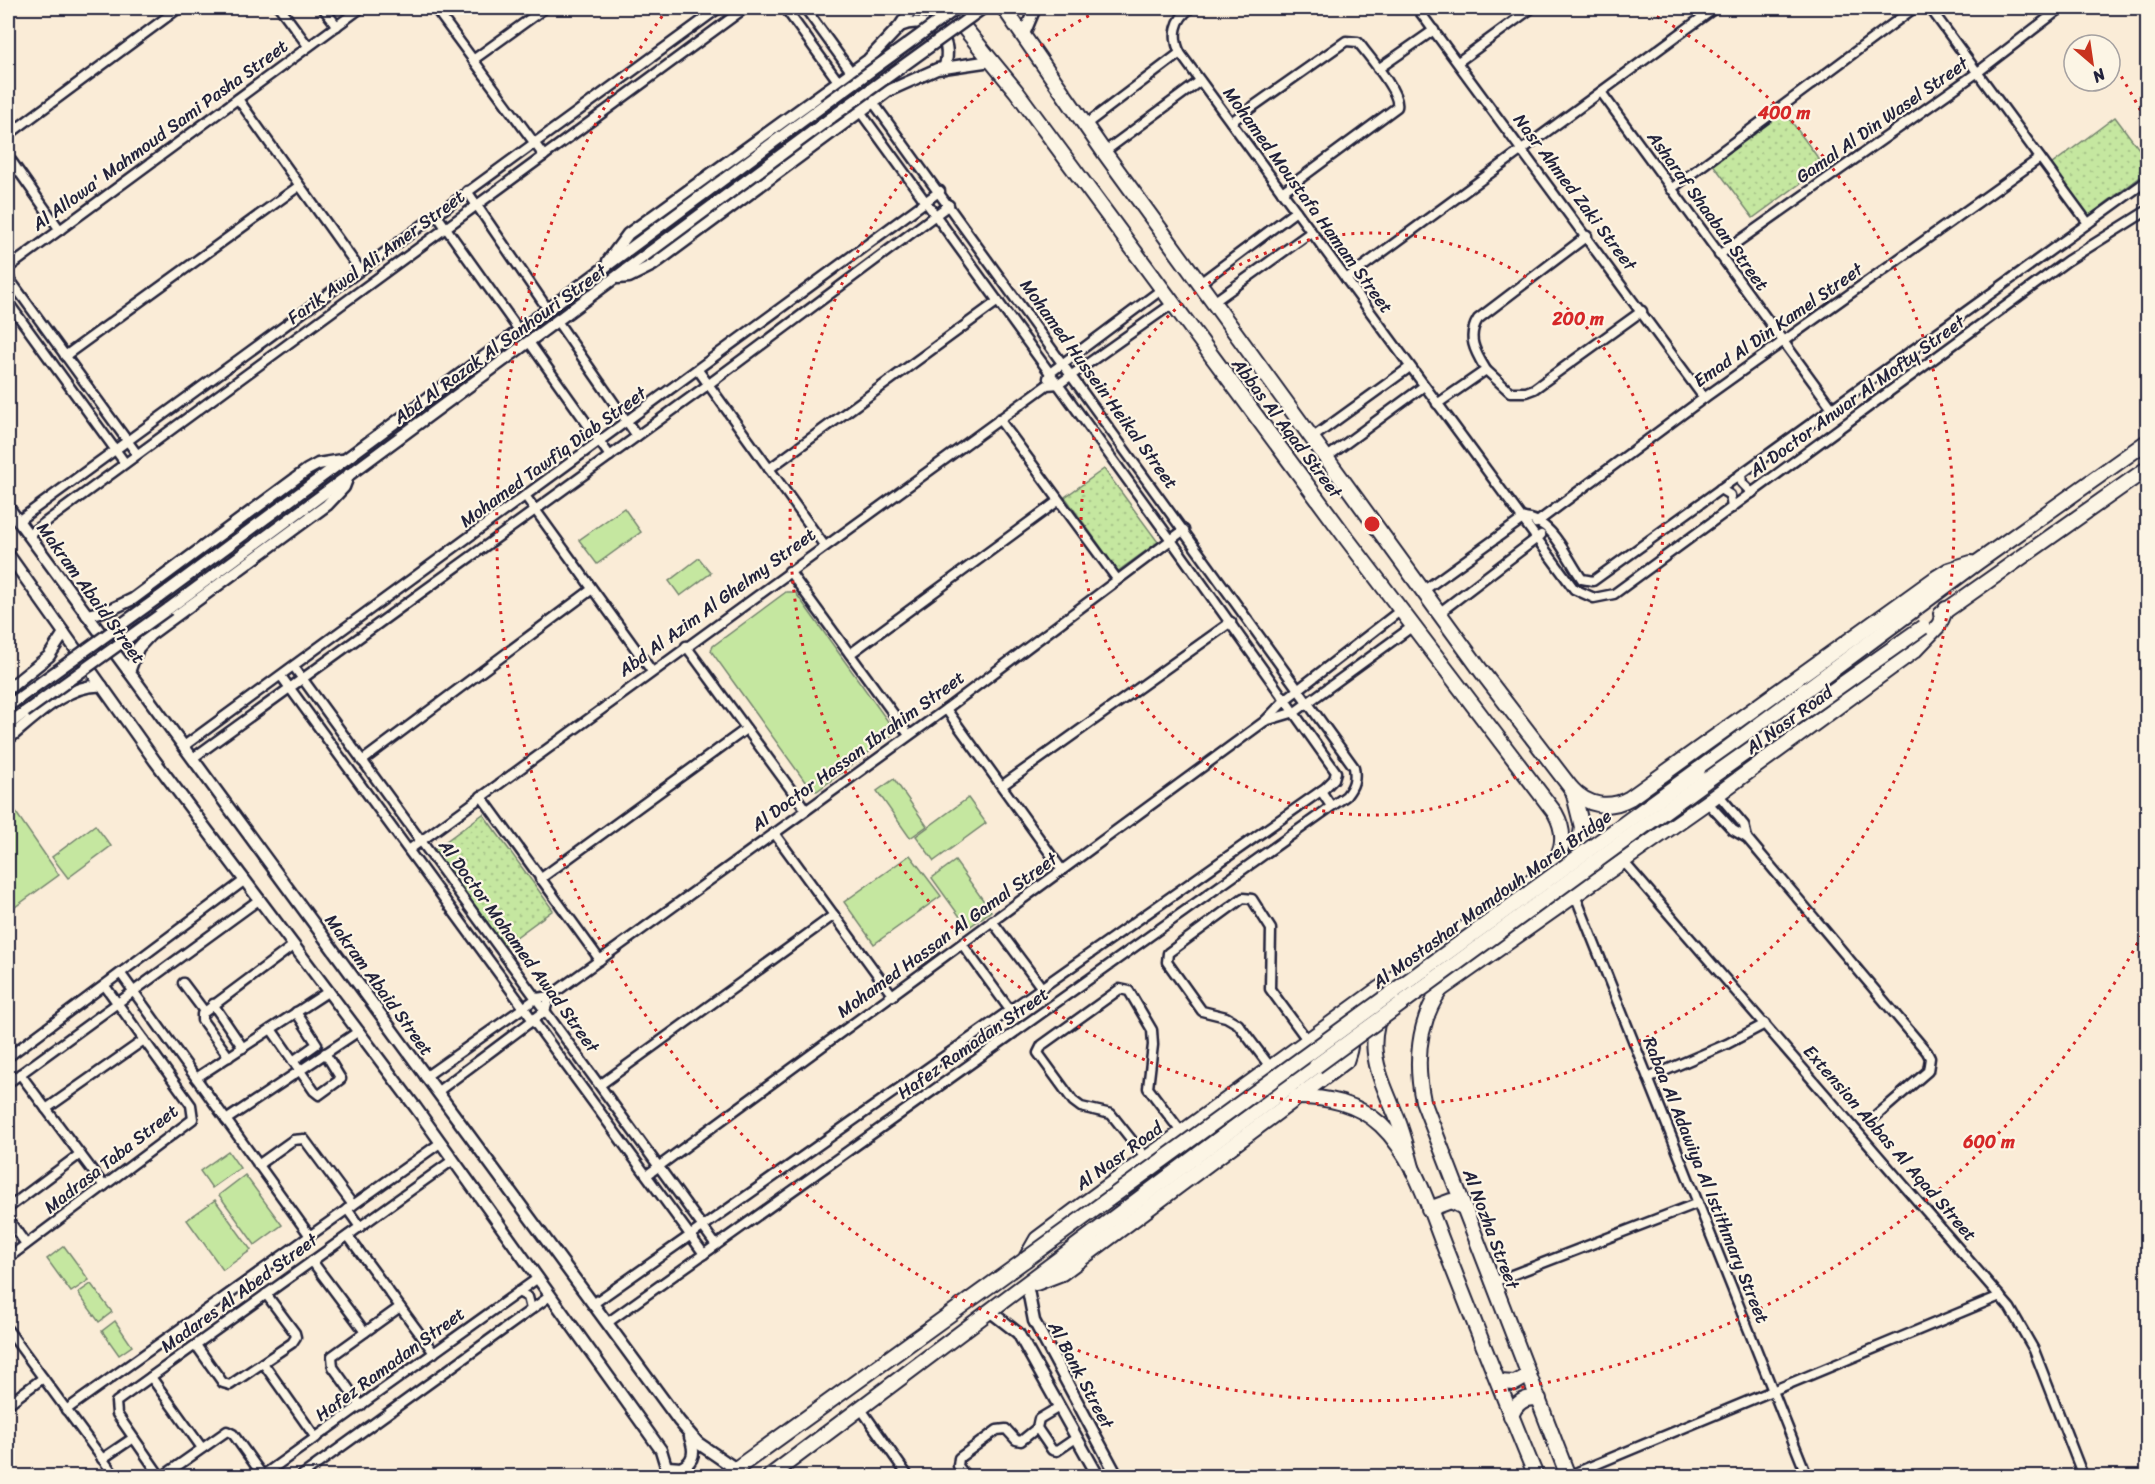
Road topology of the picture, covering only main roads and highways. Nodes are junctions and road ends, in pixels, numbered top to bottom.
1 (948, 8) edge
2 (1004, 8) edge
3 (2148, 441) edge
4 (2148, 468) edge
5 (1978, 562) junction
6 (1946, 609) junction
7 (1571, 788) junction
8 (1630, 798) junction
9 (1668, 830) junction
10 (1542, 874) joint
11 (1534, 922) junction
12 (1419, 961) junction
13 (1440, 990) junction
14 (1327, 1027) junction
15 (1296, 1097) junction
16 (1413, 1171) junction
17 (1463, 1207) junction
18 (1429, 1209) junction
19 (1024, 1260) junction
20 (1028, 1284) junction
21 (1529, 1375) junction
22 (1498, 1382) junction
23 (1539, 1399) junction
24 (1511, 1417) junction
25 (731, 1473) edge
26 (770, 1476) edge
27 (1536, 1476) edge
28 (1568, 1476) edge

1 - 10 main road, Abbas Al Aqad Street
2 - 7 main road, Abbas Al Aqad Street
3 - 5 main road, Al Nasr Road
4 - 6 main road, Al Nasr Road
5 - 8 main road, Al Nasr Road
5 - 19 main road, Al Mostashar Mamdouh Marei Bridge, bridge
6 - 9 main road, Al Nasr Road
6 - 20 main road, Al Mostashar Mamdouh Marei Bridge, bridge
7 - 8 main road, Al Nasr Road
7 - 11 main road
8 - 9 main road
9 - 11 main road, Al Nasr Road
10 - 12 main road, Al Nasr Road
11 - 13 main road, Al Nasr Road
12 - 13 main road
12 - 14 main road, Al Nasr Road
12 - 16 main road
13 - 17 main road, Al Nozha Street
14 - 15 main road
14 - 19 main road, Al Nasr Road
15 - 16 main road
15 - 20 main road
16 - 18 main road
17 - 18 main road
17 - 21 main road, Al Nozha Street
18 - 22 main road
19 - 25 main road, Al Nasr Road
20 - 26 main road
21 - 22 main road
21 - 23 main road, Al Nozha Street
22 - 24 main road
23 - 24 main road
23 - 28 main road, Al Nozha Street
24 - 27 main road

